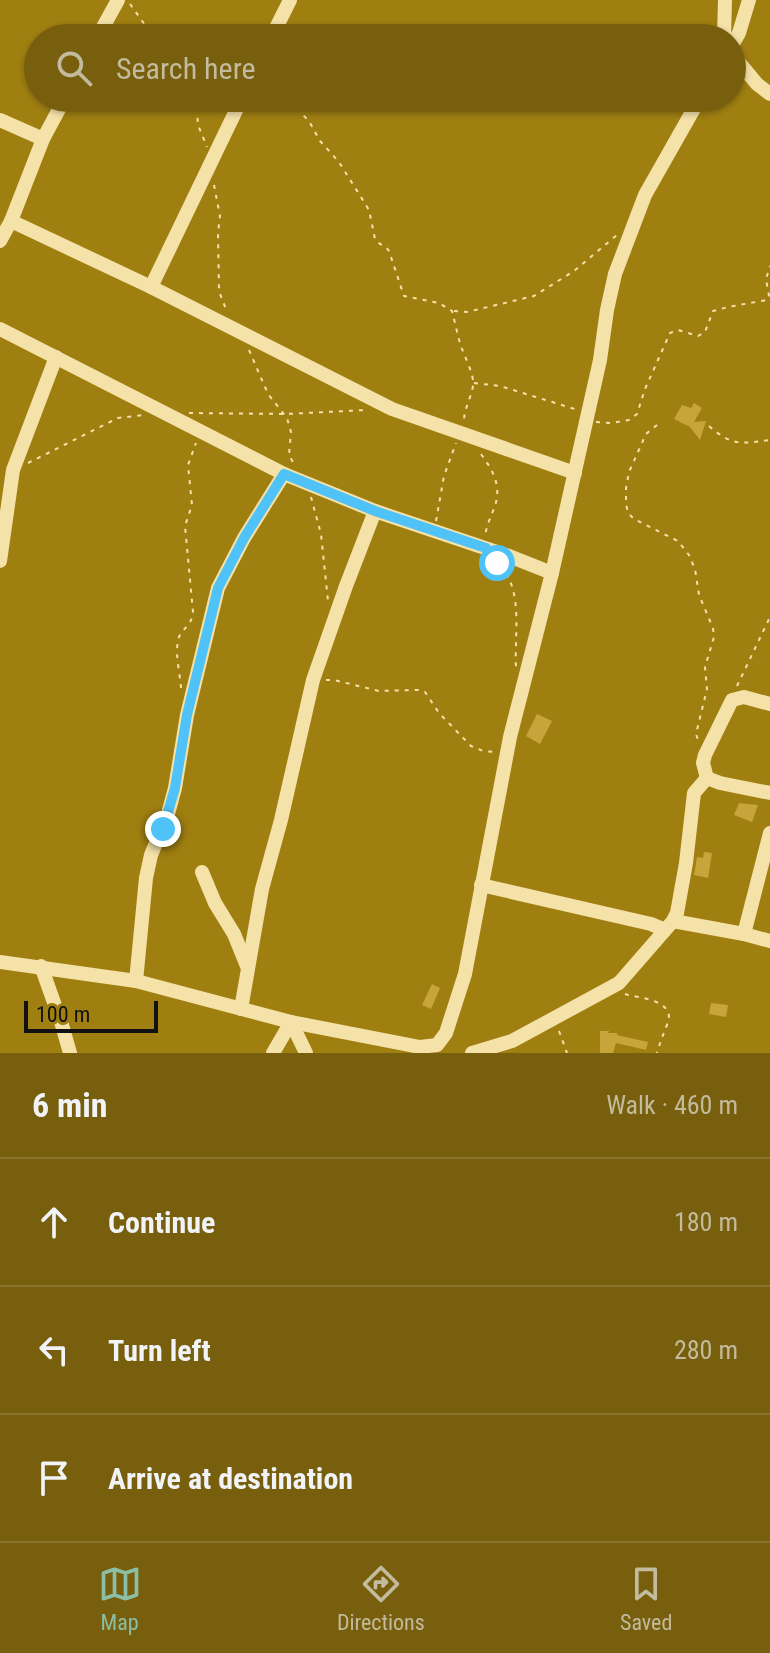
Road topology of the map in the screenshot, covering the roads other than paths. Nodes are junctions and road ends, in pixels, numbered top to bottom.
1 (118, 0) edge
2 (290, 0) edge
3 (725, 0) edge
4 (749, 0) edge
5 (105, 24) edge
6 (278, 24) edge
7 (724, 24) edge
8 (742, 24) edge
9 (746, 71) edge
10 (770, 94) edge
11 (57, 112) edge
12 (235, 112) edge
13 (692, 112) edge
14 (0, 120) edge
15 (43, 139) junction
16 (11, 221) junction
17 (0, 241) edge
18 (151, 287) junction
19 (0, 329) edge
20 (56, 357) junction
21 (575, 473) junction
22 (284, 474) junction
23 (375, 511) junction
24 (0, 561) edge
25 (552, 573) junction
26 (770, 704) edge
27 (707, 778) junction
28 (770, 793) edge
29 (770, 833) edge
30 (202, 872) dead end
31 (481, 885) junction
32 (669, 926) junction
33 (744, 934) junction
34 (770, 941) edge
35 (0, 962) edge
36 (41, 966) junction
37 (247, 967) junction
38 (136, 981) junction
39 (241, 1009) junction
40 (291, 1022) junction
41 (407, 1049) edge
42 (433, 1050) edge
43 (70, 1053) edge
44 (273, 1053) edge
45 (306, 1053) edge
46 (472, 1053) edge

1 - 5 street
2 - 6 street
3 - 7 street
4 - 8 street
9 - 10 street
11 - 15 street
12 - 18 street
13 - 21 street
14 - 15 street
15 - 16 street
16 - 17 street
16 - 18 street
18 - 21 street
19 - 20 street
20 - 22 street
20 - 24 street
21 - 25 street
22 - 23 street
22 - 38 street
23 - 25 street
23 - 37 street
25 - 31 street
26 - 27 street
27 - 28 street
27 - 32 street
29 - 33 street
30 - 37 street
31 - 32 street
31 - 42 street
32 - 33 street
32 - 46 street
33 - 34 street
35 - 36 street
36 - 38 street
36 - 43 street
37 - 39 street
38 - 39 street
39 - 40 street
40 - 41 street
40 - 44 street
40 - 45 street
41 - 42 street

